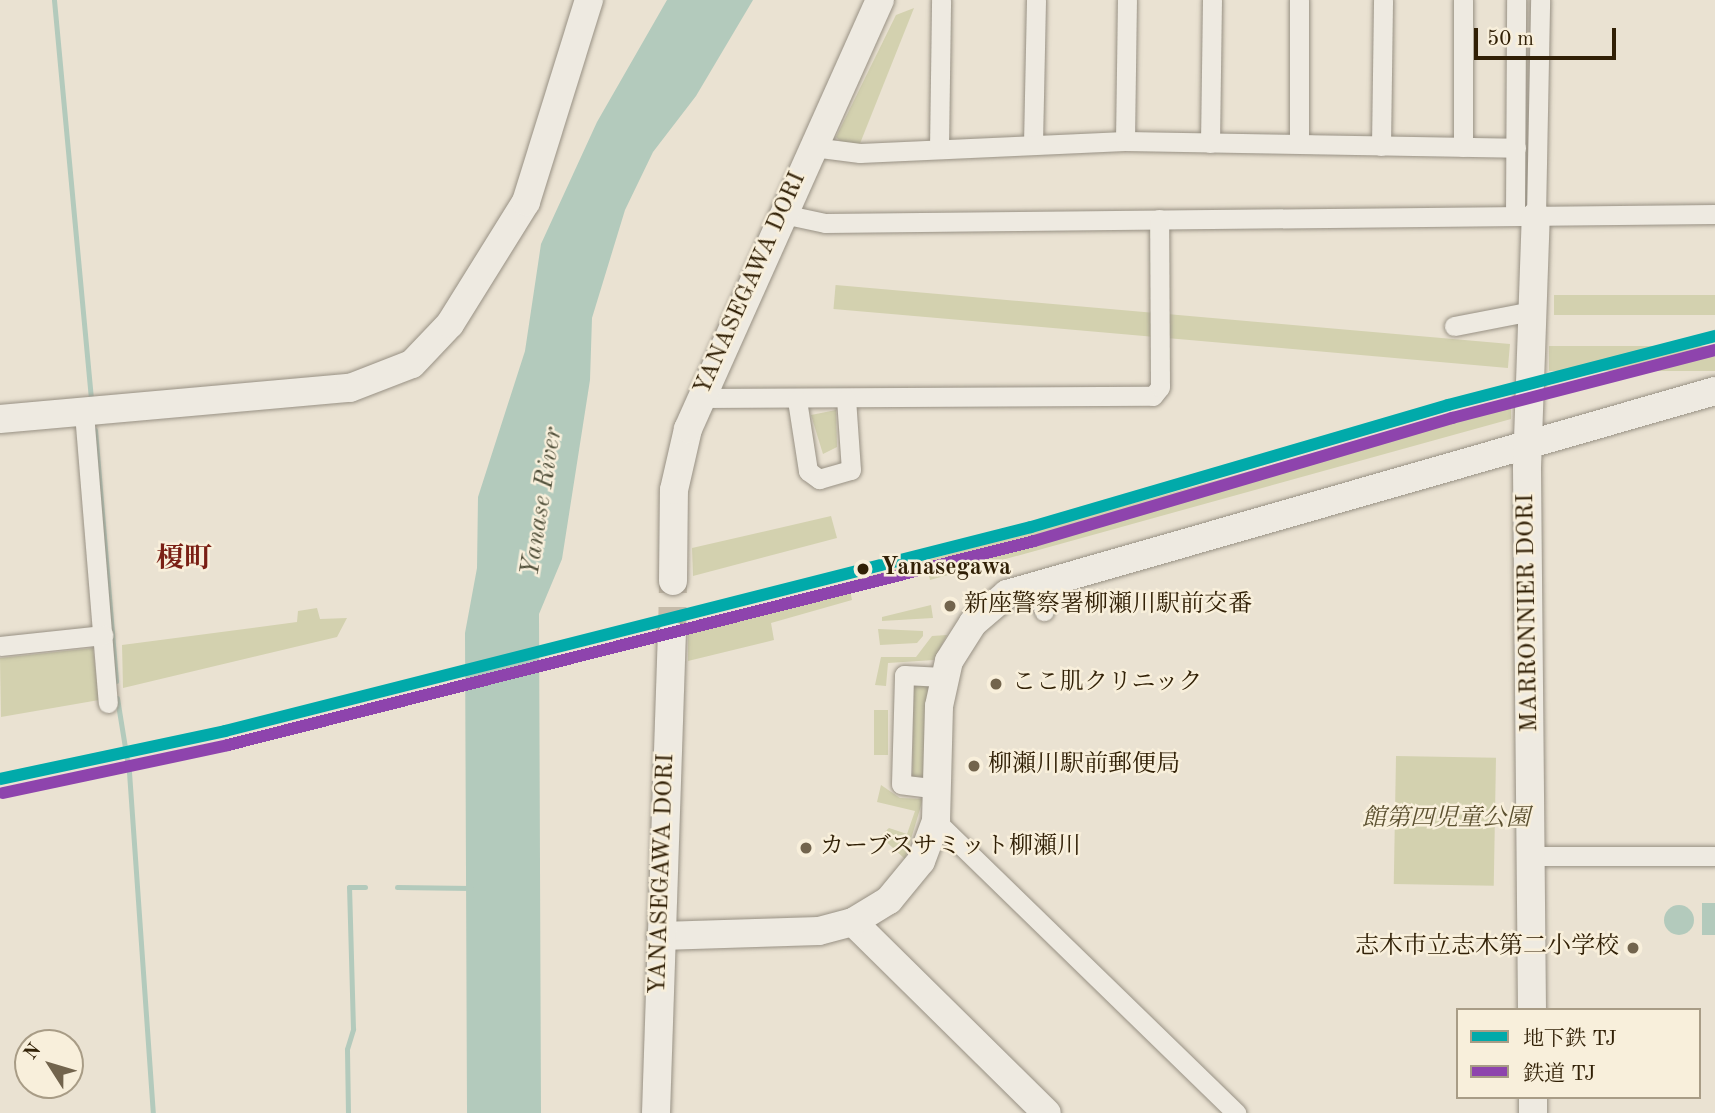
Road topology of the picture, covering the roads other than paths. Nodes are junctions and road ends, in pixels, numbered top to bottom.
1 (589, 0) edge
2 (880, 0) edge
3 (941, 0) edge
4 (1036, 0) edge
5 (1127, 0) edge
6 (1212, 0) edge
7 (1299, 0) edge
8 (1383, 0) edge
9 (1463, 0) edge
10 (1516, 0) edge
11 (1540, 0) edge
12 (1125, 141) junction
13 (1210, 143) junction
14 (1299, 143) junction
15 (1033, 144) junction
16 (1381, 146) junction
17 (813, 147) junction
18 (1463, 147) junction
19 (1516, 148) junction
20 (939, 149) junction
21 (783, 214) junction
22 (1715, 214) edge
23 (1526, 216) junction
24 (1159, 219) junction
25 (1532, 311) junction
26 (1454, 326) dead end
27 (1715, 391) edge
28 (701, 398) junction
29 (846, 399) junction
30 (797, 400) junction
31 (85, 413) junction
32 (0, 419) edge
33 (1531, 444) junction
34 (673, 581) tunnel mouth
35 (1037, 581) junction
36 (1044, 611) dead end
37 (103, 635) junction
38 (672, 635) tunnel mouth
39 (0, 646) edge
40 (943, 677) junction
41 (108, 703) dead end
42 (939, 789) junction
43 (936, 821) junction
44 (1531, 856) junction
45 (1715, 856) edge
46 (853, 922) junction
47 (661, 936) junction
48 (1532, 1008) edge
49 (656, 1113) edge
50 (1047, 1113) edge
51 (1236, 1113) edge

1 - 31 street
2 - 17 street, YANASEGAWA DORI
3 - 20 street
4 - 15 street
5 - 12 street
6 - 13 street
7 - 14 street
8 - 16 street
9 - 18 street
10 - 19 street
11 - 23 street
12 - 13 street
12 - 15 street
13 - 14 street
14 - 16 street
15 - 20 street
16 - 18 street
17 - 20 street
17 - 21 street, YANASEGAWA DORI
18 - 19 street
19 - 23 street
21 - 24 street
21 - 28 street, YANASEGAWA DORI
22 - 23 street
23 - 24 street
23 - 25 street, MARRONNIER DORI
24 - 29 street
25 - 26 street
25 - 33 street, MARRONNIER DORI
27 - 33 street
28 - 30 street
28 - 34 street, YANASEGAWA DORI
29 - 30 street
29 - 30 street
31 - 32 street
31 - 37 street
33 - 35 street
33 - 44 street, MARRONNIER DORI
35 - 36 street
35 - 40 street
37 - 39 street
37 - 41 street
38 - 47 street, YANASEGAWA DORI
40 - 42 street
40 - 42 street
42 - 43 street
43 - 46 street
43 - 51 street
44 - 45 street
44 - 48 street, MARRONNIER DORI
46 - 47 street
46 - 50 street
47 - 49 street, YANASEGAWA DORI

